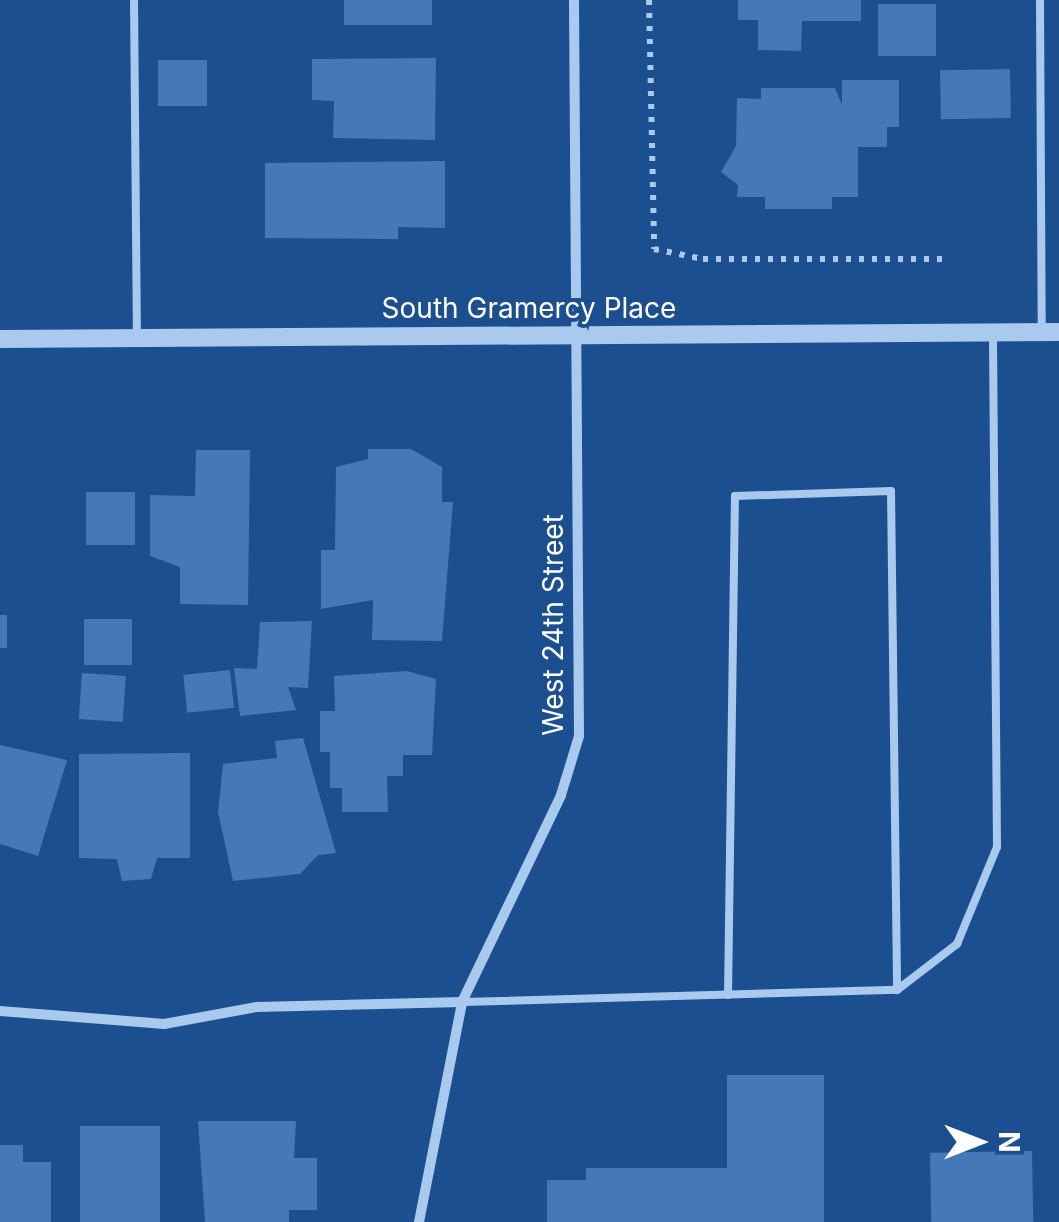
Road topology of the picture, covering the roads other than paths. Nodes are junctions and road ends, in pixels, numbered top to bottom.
1 (134, 0) edge
2 (574, 0) edge
3 (1040, 0) edge
4 (993, 332) junction
5 (1050, 332) edge
6 (574, 336) junction
7 (137, 338) junction
8 (0, 339) edge
9 (897, 990) junction
10 (728, 995) junction
11 (462, 1002) junction
12 (0, 1011) edge
13 (419, 1222) edge

1 - 7 lane
2 - 6 street, West 24th Street
3 - 5 lane
4 - 5 street, South Gramercy Place
4 - 6 street, South Gramercy Place
4 - 9 lane
6 - 7 street, South Gramercy Place
6 - 11 street, West 24th Street
7 - 8 street, South Gramercy Place
9 - 10 lane
9 - 10 lane
10 - 11 lane
11 - 12 street
11 - 13 street, West 24th Street

